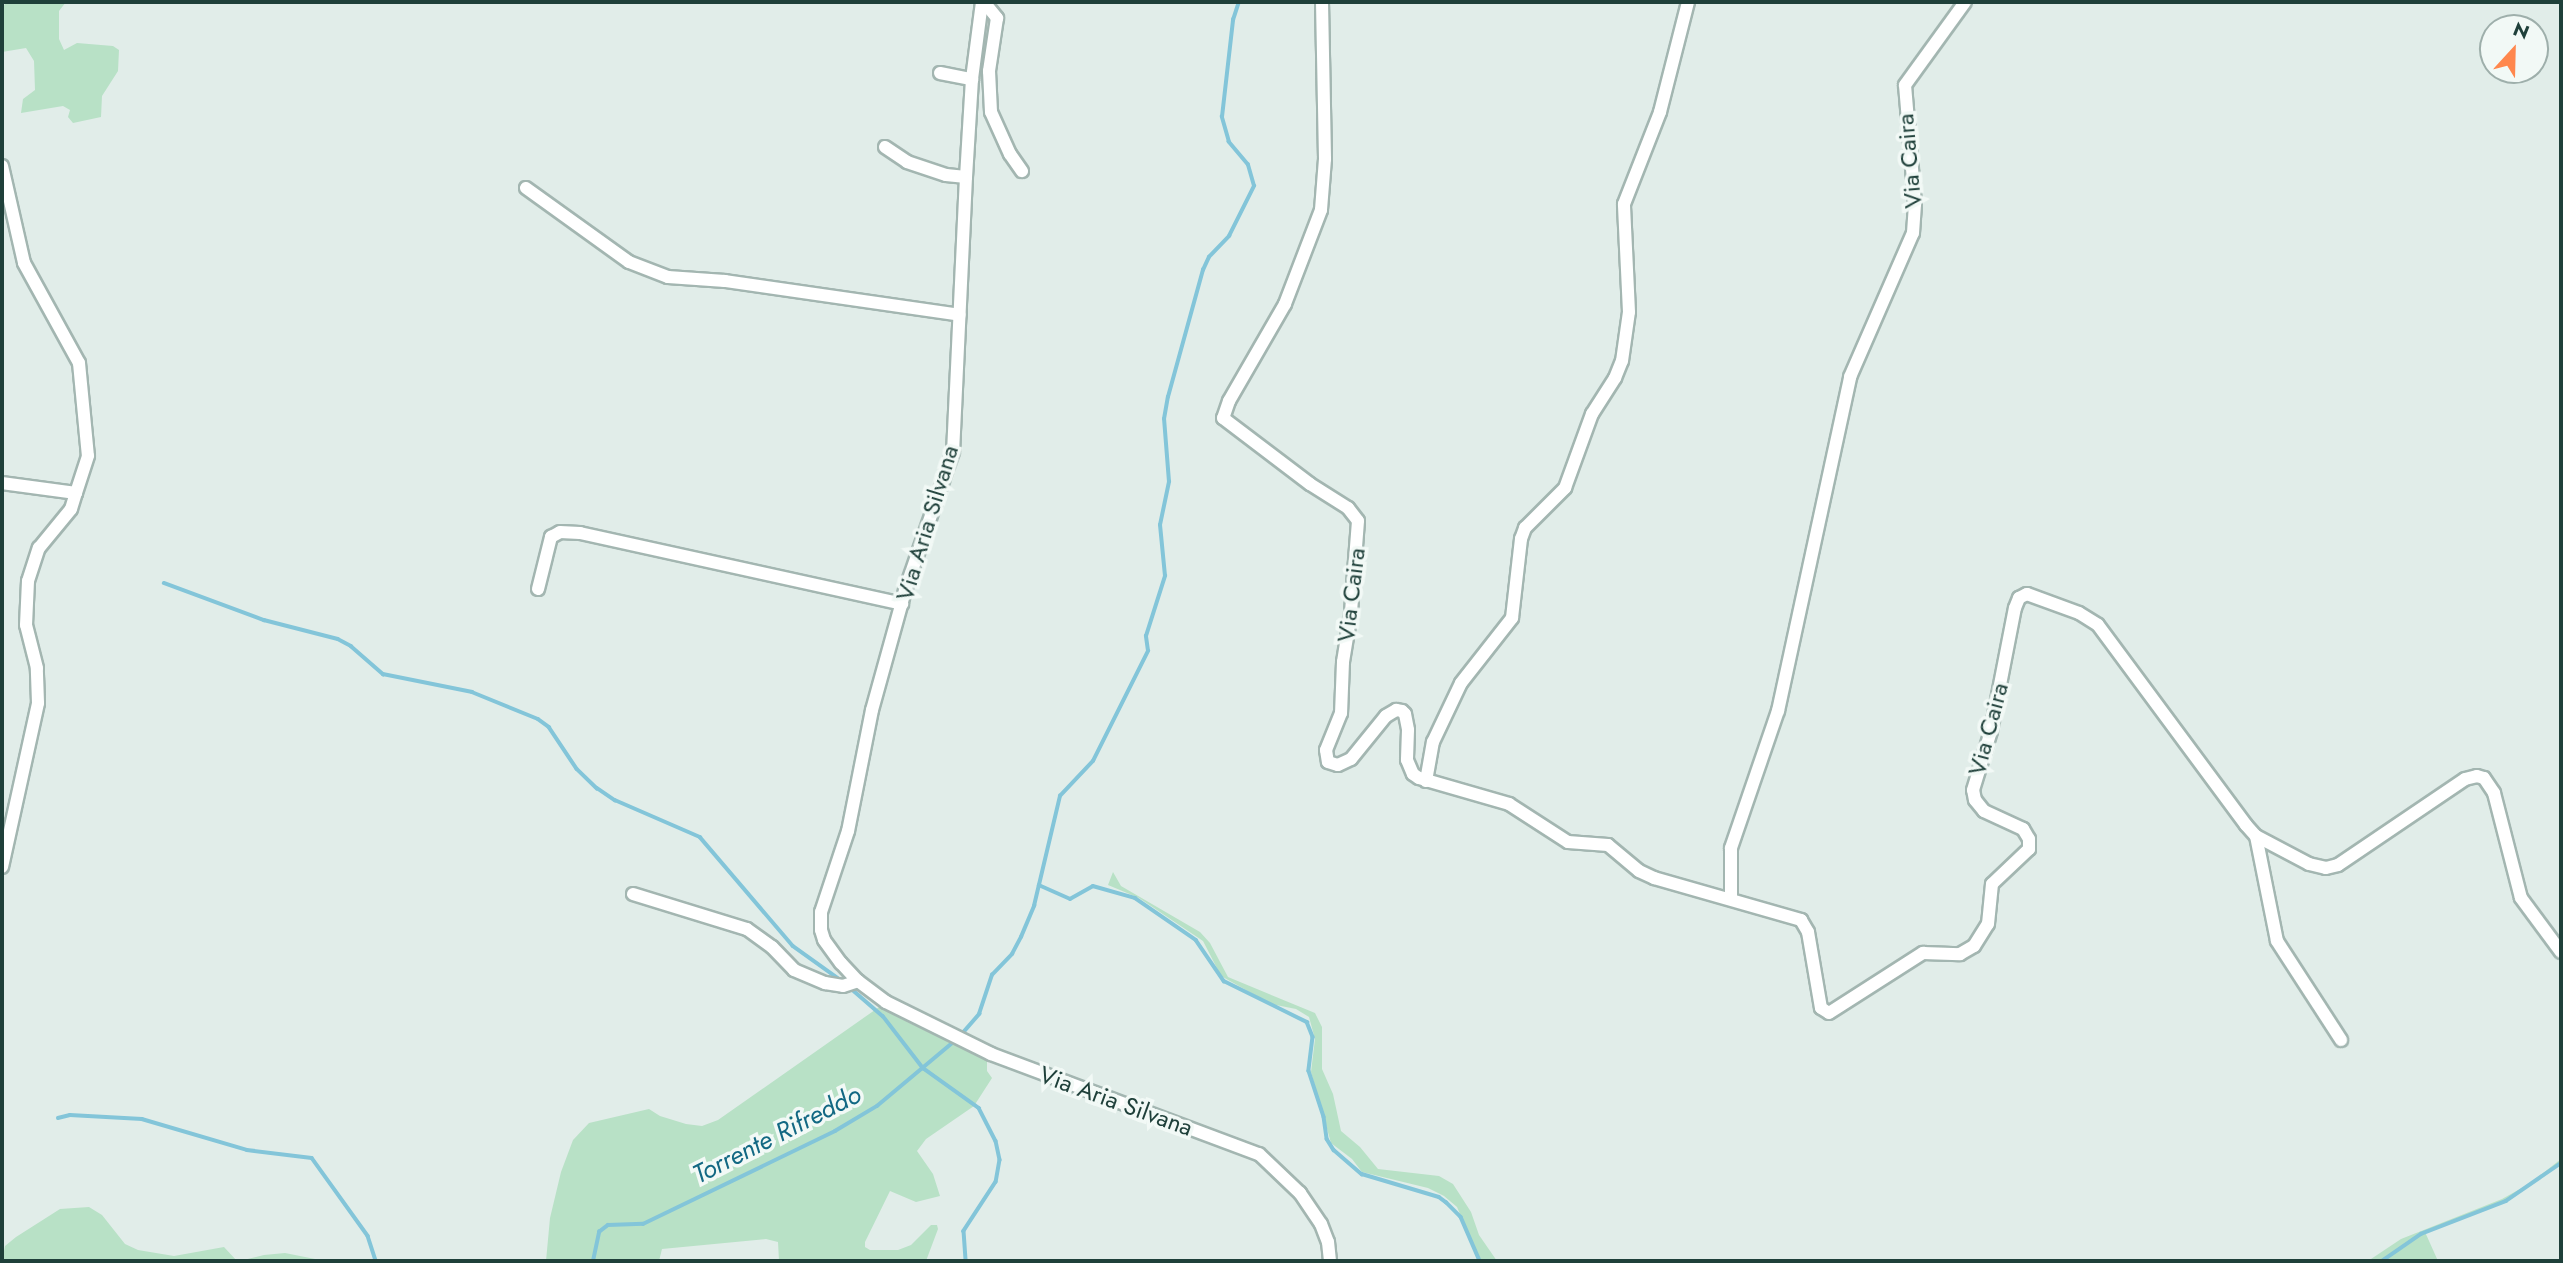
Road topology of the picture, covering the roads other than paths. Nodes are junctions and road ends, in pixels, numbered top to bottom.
1 (983, 2) edge
2 (1322, 2) edge
3 (1688, 2) edge
4 (1965, 2) edge
5 (940, 73) dead end
6 (972, 79) junction
7 (884, 147) dead end
8 (2, 166) edge
9 (1022, 171) dead end
10 (966, 177) junction
11 (526, 188) dead end
12 (960, 315) junction
13 (2, 484) edge
14 (76, 493) junction
15 (538, 589) dead end
16 (902, 604) junction
17 (1426, 781) junction
18 (2256, 836) junction
19 (2, 866) edge
20 (633, 894) dead end
21 (1731, 898) junction
22 (2561, 952) edge
23 (858, 981) junction
24 (2340, 1040) dead end
25 (1329, 1261) edge

1 - 6 street, Via Aria Silvana
1 - 9 street, Via Aria Silvana
2 - 17 street, Via Caira
3 - 17 street
4 - 21 street, Via Caira
5 - 6 street
6 - 10 street, Via Aria Silvana
7 - 10 street
8 - 14 street
10 - 12 street, Via Aria Silvana
11 - 12 street
12 - 16 street, Via Aria Silvana
13 - 14 street
14 - 19 street
15 - 16 street
16 - 23 street, Via Aria Silvana
17 - 21 street, Via Caira
18 - 21 street, Via Caira
18 - 22 street, Via Caira
18 - 24 street, Via Caira
20 - 23 street
23 - 25 street, Via Aria Silvana

